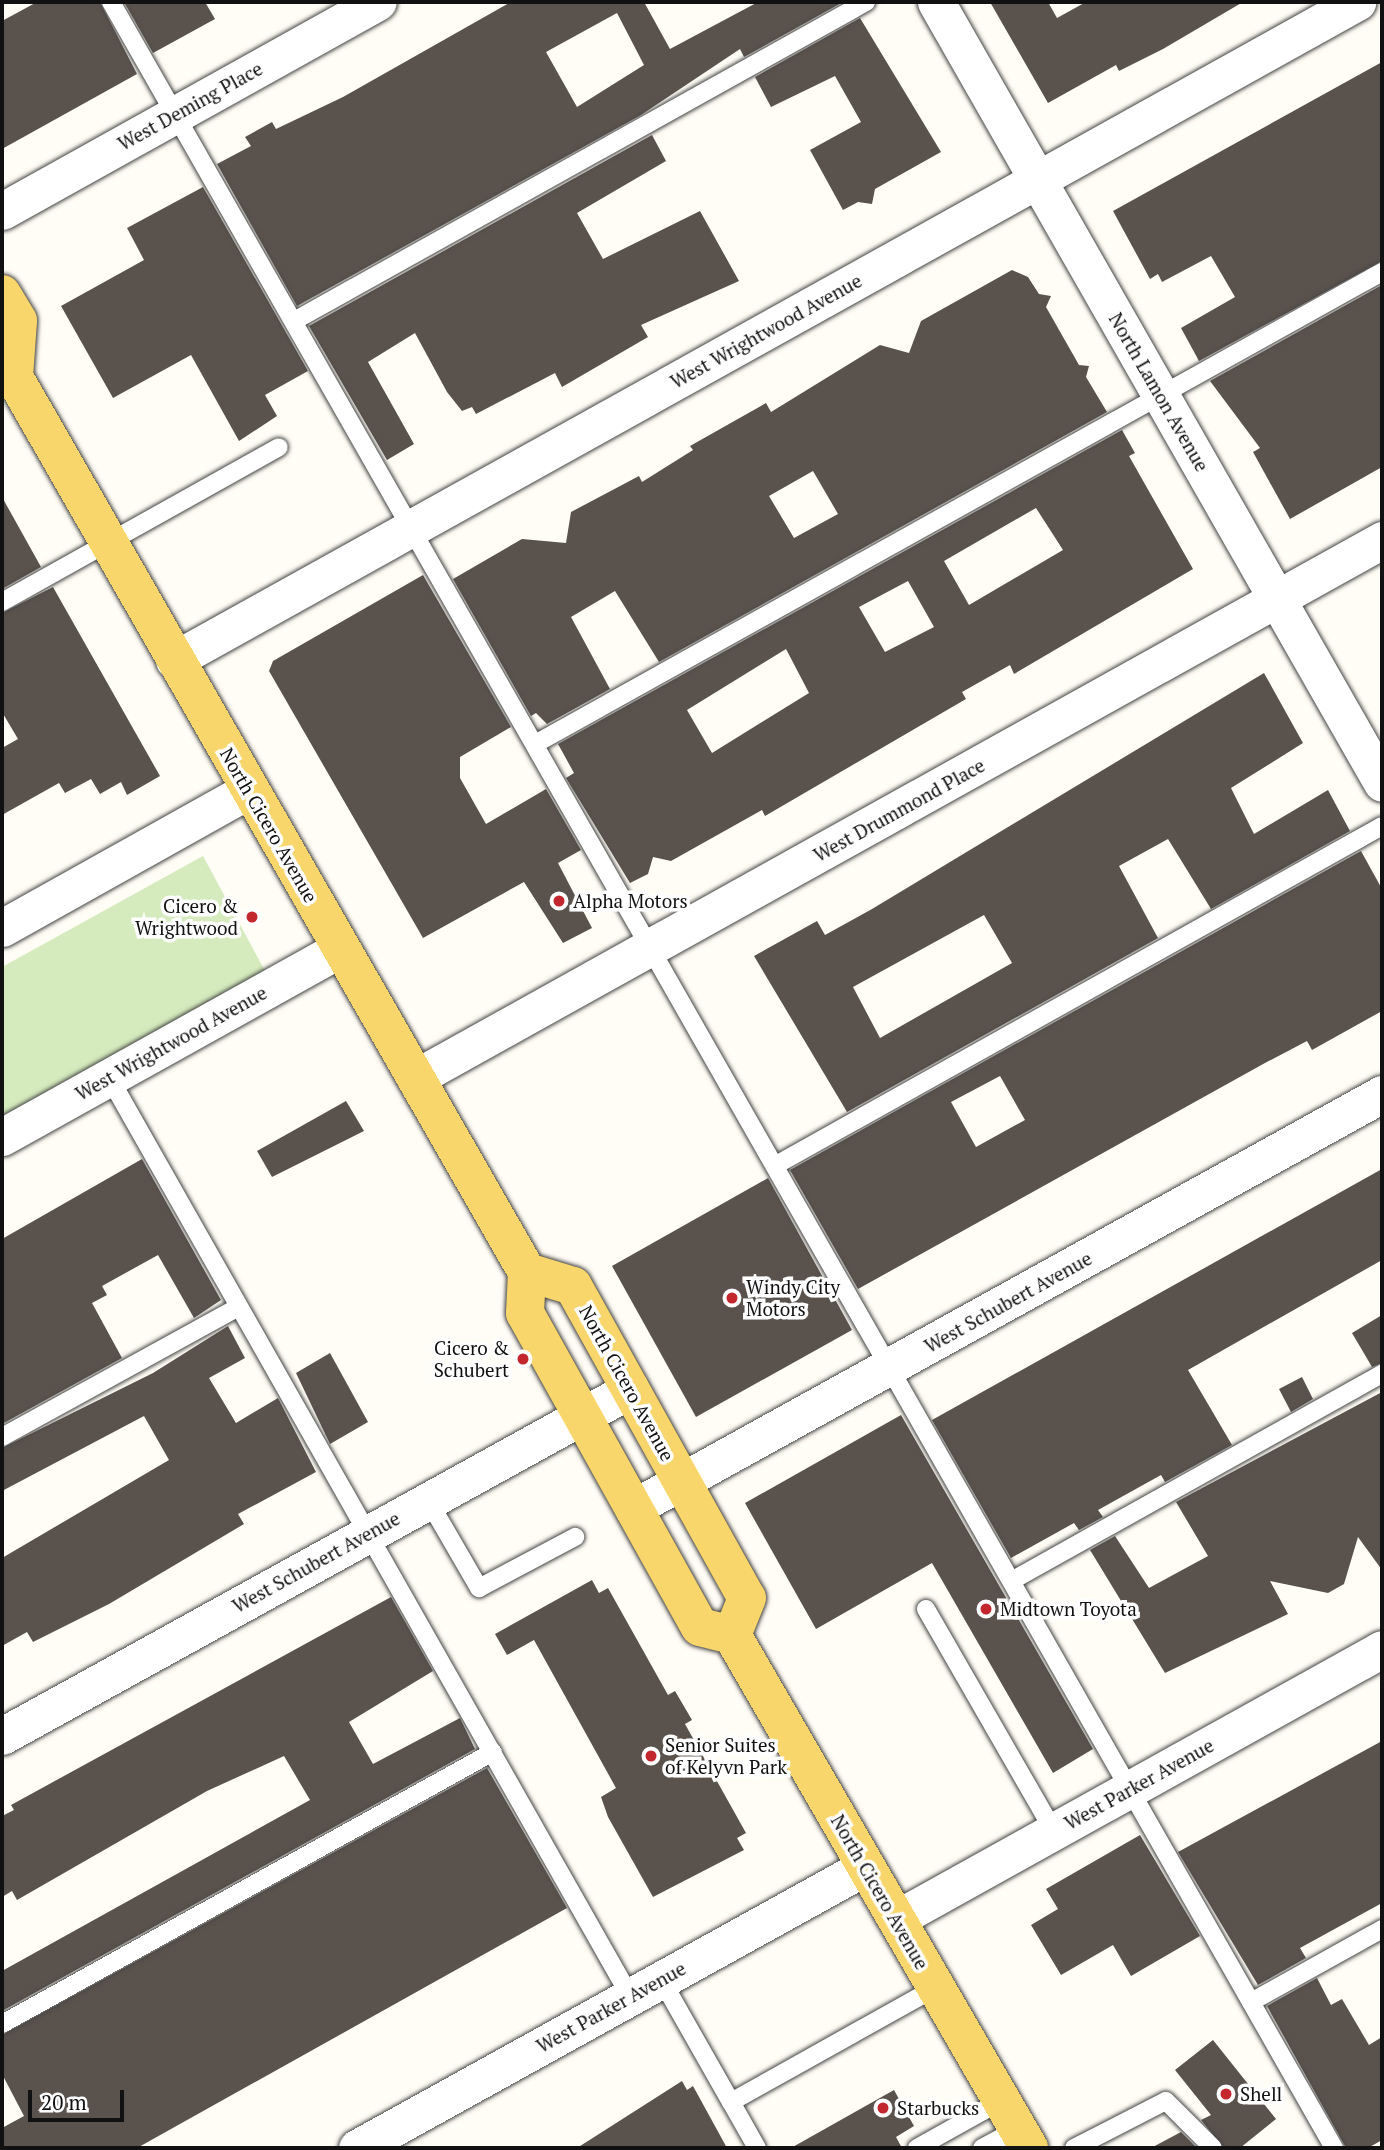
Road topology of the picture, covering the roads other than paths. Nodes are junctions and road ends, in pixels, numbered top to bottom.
1 (111, 2) edge
2 (378, 2) edge
3 (866, 2) edge
4 (936, 2) edge
5 (1357, 2) edge
6 (176, 114) junction
7 (1037, 179) junction
8 (2, 211) edge
9 (1382, 272) edge
10 (2, 294) edge
11 (294, 321) junction
12 (8, 373) edge
13 (1161, 396) junction
14 (279, 447) dead end
15 (412, 527) junction
16 (1382, 540) edge
17 (108, 543) junction
18 (1277, 598) junction
19 (2, 602) edge
20 (174, 660) junction
21 (535, 744) junction
22 (1382, 783) edge
23 (249, 790) junction
24 (1382, 826) edge
25 (2, 928) edge
26 (652, 947) junction
27 (340, 949) junction
28 (109, 1077) junction
29 (415, 1078) junction
30 (1382, 1094) edge
31 (2, 1137) edge
32 (776, 1165) junction
33 (527, 1272) junction
34 (239, 1307) junction
35 (891, 1367) junction
36 (1382, 1374) edge
37 (631, 1389) junction
38 (582, 1415) junction
39 (2, 1437) edge
40 (683, 1482) junction
41 (428, 1500) junction
42 (633, 1508) junction
43 (368, 1533) junction
44 (575, 1537) dead end
45 (1013, 1580) junction
46 (926, 1609) dead end
47 (732, 1635) junction
48 (1382, 1649) edge
49 (2, 1736) edge
50 (493, 1752) junction
51 (1132, 1788) junction
52 (1054, 1832) junction
53 (865, 1867) junction
54 (895, 1919) junction
55 (1382, 1929) edge
56 (646, 1987) junction
57 (935, 1988) junction
58 (1251, 2002) junction
59 (2, 2024) edge
60 (731, 2102) junction
61 (1016, 2126) edge
62 (357, 2148) edge
63 (757, 2148) edge
64 (917, 2148) edge
65 (982, 2148) edge
66 (1074, 2148) edge
67 (1213, 2148) edge
68 (1334, 2148) edge

1 - 6 lane
2 - 6 street, West Deming Place
3 - 11 lane
4 - 7 street, North Lamon Avenue
5 - 7 street, West Wrightwood Avenue
6 - 8 street, West Deming Place
6 - 11 lane
7 - 13 street, North Lamon Avenue
7 - 15 street, West Wrightwood Avenue
9 - 13 lane
10 - 12 main road, North Cicero Avenue
11 - 15 lane
12 - 17 main road, North Cicero Avenue
13 - 18 street, North Lamon Avenue
13 - 21 lane
14 - 17 lane
15 - 20 street, West Wrightwood Avenue
15 - 21 lane
16 - 18 street, West Drummond Place
17 - 19 lane
17 - 20 main road, North Cicero Avenue
18 - 22 street, North Lamon Avenue
18 - 26 street, West Drummond Place
20 - 23 main road, North Cicero Avenue
21 - 26 lane
23 - 25 street
23 - 27 main road, North Cicero Avenue
24 - 32 lane
26 - 29 street, West Drummond Place
26 - 32 lane
27 - 28 street, West Wrightwood Avenue
27 - 29 main road, North Cicero Avenue
28 - 31 street, West Wrightwood Avenue
28 - 34 lane
29 - 33 main road, North Cicero Avenue
30 - 35 street, West Schubert Avenue
32 - 35 lane
33 - 37 main road, North Cicero Avenue
33 - 38 main road
34 - 39 lane
34 - 43 lane
35 - 40 street, West Schubert Avenue
35 - 45 lane
36 - 45 lane
37 - 38 street, West Schubert Avenue
37 - 40 main road, North Cicero Avenue
38 - 41 street, West Schubert Avenue
38 - 42 main road
40 - 42 street, West Schubert Avenue
40 - 47 main road, North Cicero Avenue
41 - 43 street, West Schubert Avenue
41 - 44 lane
42 - 47 main road
43 - 49 street, West Schubert Avenue
43 - 50 lane
45 - 51 lane
46 - 52 lane
47 - 53 main road, North Cicero Avenue
48 - 51 street, West Parker Avenue
50 - 56 lane
50 - 59 lane
51 - 52 street, West Parker Avenue
51 - 58 lane
52 - 54 street, West Parker Avenue
53 - 54 main road, North Cicero Avenue
53 - 56 street, West Parker Avenue
54 - 57 main road, North Cicero Avenue
55 - 58 lane
56 - 60 lane
56 - 62 street, West Parker Avenue
57 - 60 lane
57 - 61 main road, North Cicero Avenue
58 - 68 lane
60 - 63 lane
61 - 64 lane
61 - 65 lane
66 - 67 lane

